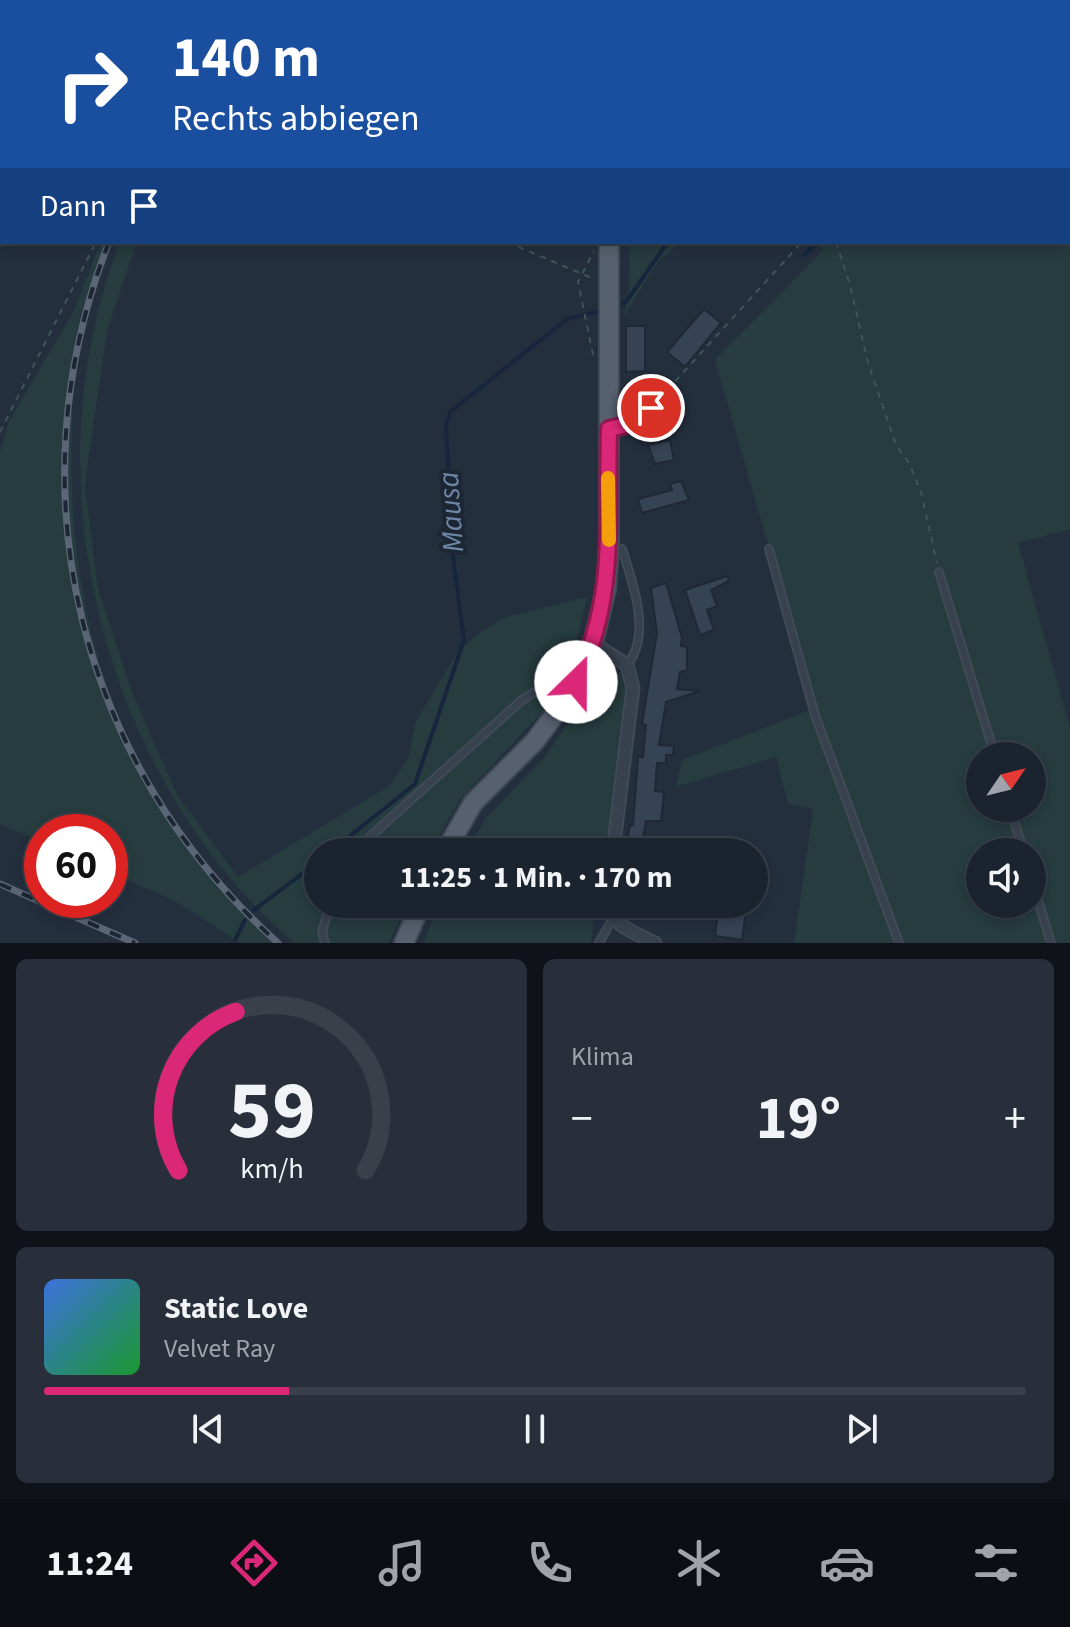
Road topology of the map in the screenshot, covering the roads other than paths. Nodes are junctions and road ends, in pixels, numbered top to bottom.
1 (609, 244) edge
2 (651, 408) road end
3 (609, 429) junction
4 (622, 549) dead end
5 (769, 549) dead end
6 (939, 572) road end
7 (593, 643) junction
8 (627, 665) junction
9 (570, 694) junction
10 (991, 742) edge
11 (369, 838) edge
12 (453, 838) edge
13 (615, 838) edge
14 (326, 918) edge
15 (415, 918) edge
16 (613, 918) joint
17 (1043, 918) edge
18 (325, 943) edge
19 (404, 943) edge
20 (599, 943) edge
21 (655, 943) edge
22 (899, 943) edge
23 (1051, 943) edge

1 - 3 main road
2 - 3 street
3 - 7 main road
4 - 8 lane
5 - 22 lane
6 - 10 lane
7 - 8 street
7 - 9 main road
8 - 13 street
9 - 11 lane
9 - 12 main road
14 - 18 lane
15 - 19 main road
16 - 20 lane
16 - 21 street
17 - 23 lane

